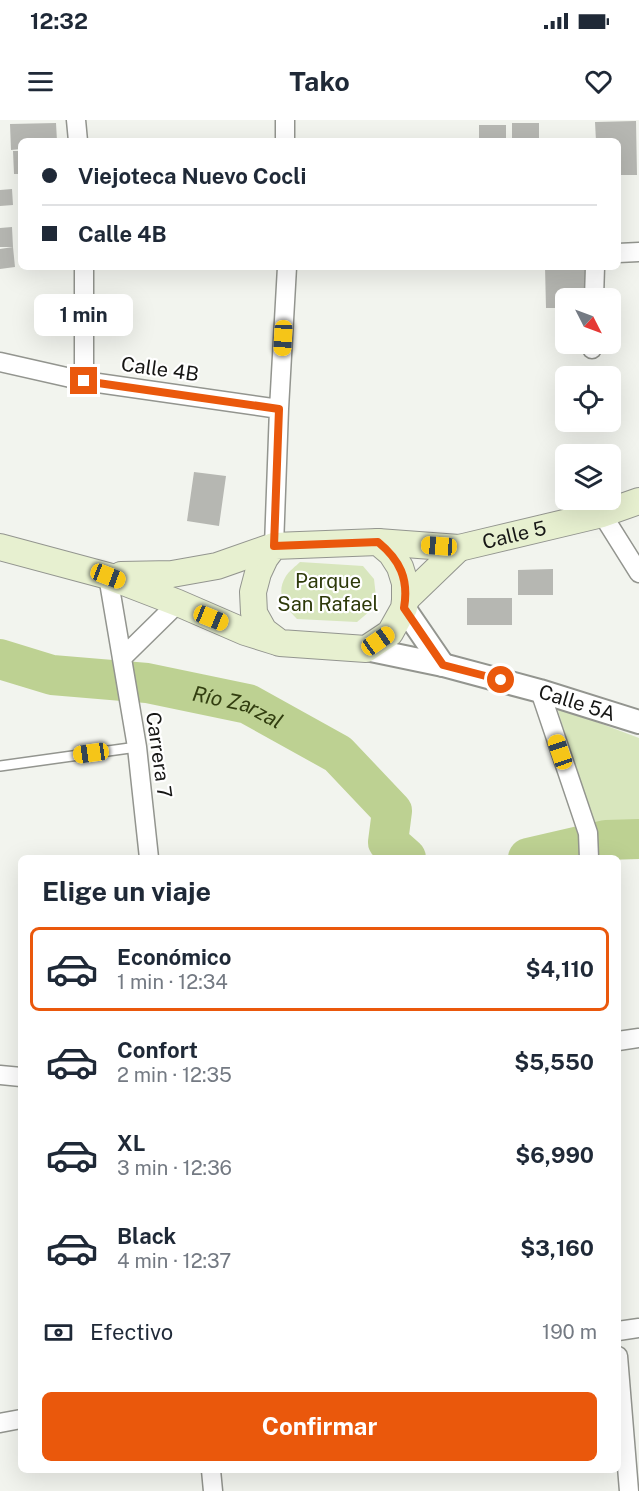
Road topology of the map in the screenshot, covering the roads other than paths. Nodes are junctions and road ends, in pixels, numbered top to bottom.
1 (76, 120) edge
2 (285, 120) edge
3 (78, 138) edge
4 (285, 138) edge
5 (639, 252) edge
6 (621, 253) edge
7 (84, 270) edge
8 (287, 270) edge
9 (595, 270) edge
10 (594, 288) edge
11 (0, 363) edge
12 (84, 381) junction
13 (279, 409) junction
14 (639, 501) edge
15 (602, 514) junction
16 (378, 542) junction
17 (274, 546) junction
18 (0, 547) edge
19 (459, 548) junction
20 (639, 573) edge
21 (108, 576) junction
22 (178, 603) junction
23 (404, 604) junction
24 (280, 643) junction
25 (366, 649) junction
26 (123, 662) junction
27 (443, 665) junction
28 (540, 691) junction
29 (639, 723) edge
30 (137, 747) junction
31 (0, 766) edge
32 (149, 855) edge
33 (589, 855) edge
34 (639, 1038) edge
35 (621, 1041) edge
36 (0, 1075) edge
37 (18, 1077) edge
38 (639, 1328) edge
39 (621, 1331) edge
40 (621, 1396) edge
41 (18, 1420) edge
42 (0, 1423) edge
43 (211, 1473) edge
44 (213, 1491) edge
45 (628, 1491) edge

1 - 3 street
2 - 4 street
5 - 6 street
7 - 12 street
8 - 13 street
9 - 10 street
11 - 12 street, Calle 4B
12 - 13 street, Calle 4B
13 - 17 street
14 - 15 main road, Calle 5
15 - 19 main road, Calle 5
15 - 20 street
16 - 17 main road
16 - 19 main road, Calle 5
16 - 23 main road
17 - 21 main road
17 - 24 main road
18 - 21 main road
19 - 23 main road, Calle 5
21 - 22 main road
21 - 26 street, Carrera 7
22 - 24 main road
22 - 26 street
23 - 25 main road
23 - 27 street
24 - 25 main road
25 - 27 street, Calle 5A
26 - 30 street, Carrera 7
27 - 28 street, Calle 5A
28 - 29 street, Calle 5A
28 - 33 street
30 - 31 lane
30 - 32 street, Carrera 7
34 - 35 street
36 - 37 street
38 - 39 street
40 - 45 street
41 - 42 street
43 - 44 street

